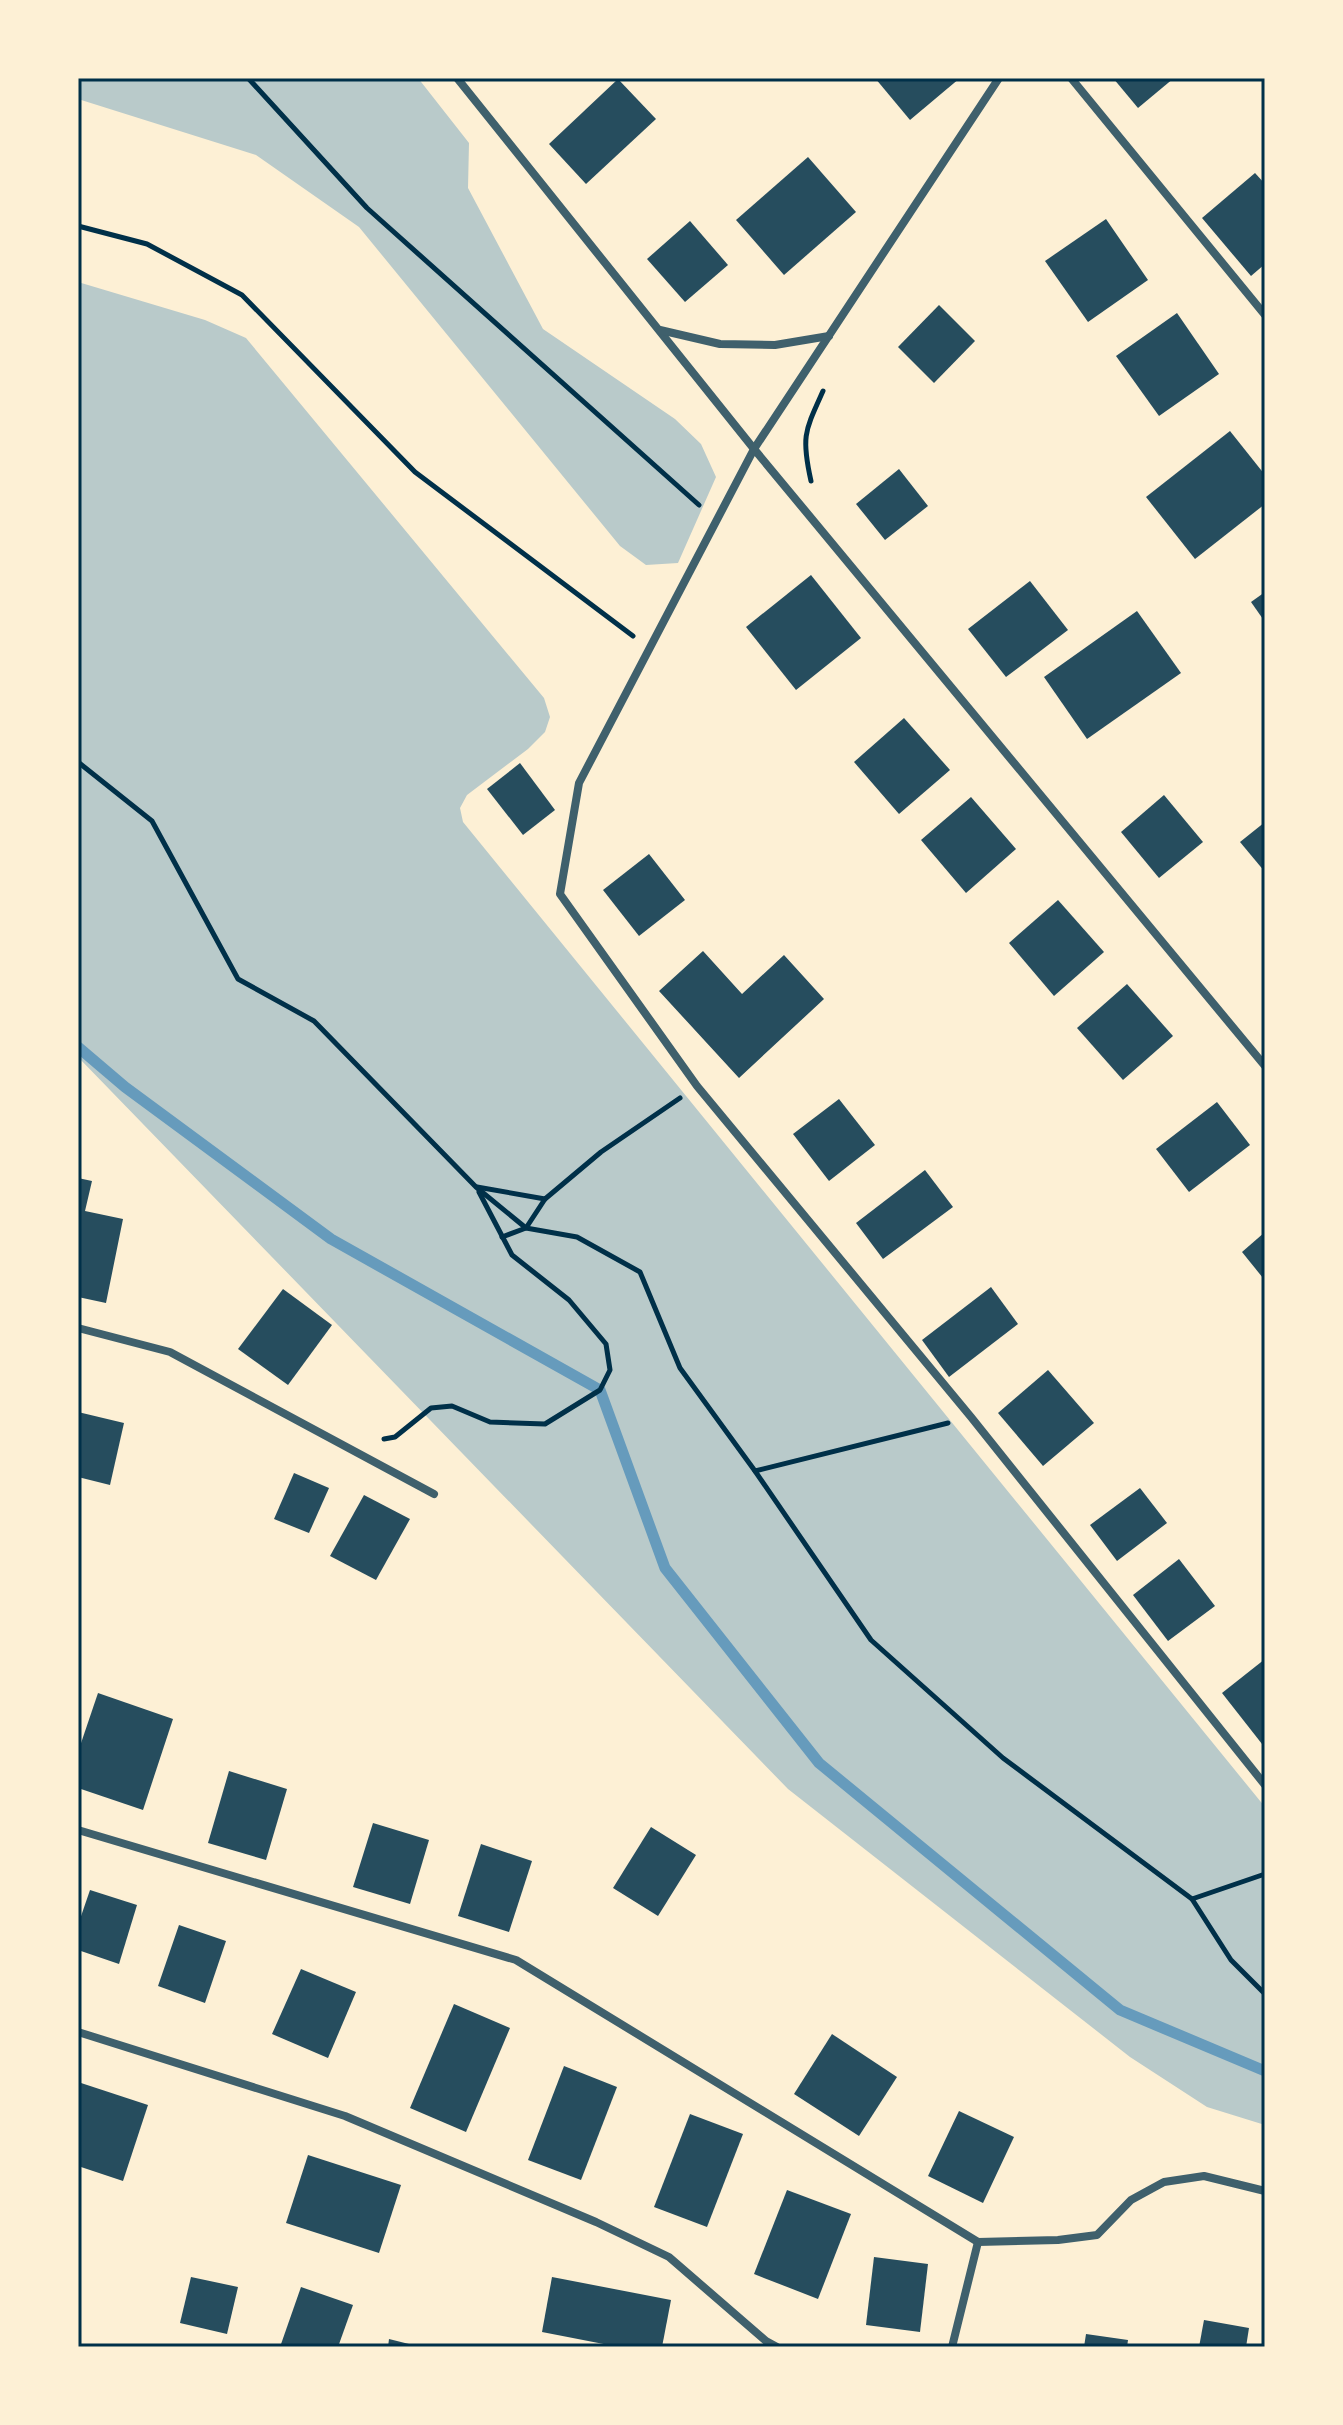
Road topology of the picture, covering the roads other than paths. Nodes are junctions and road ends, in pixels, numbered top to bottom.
1 (457, 78) edge
2 (999, 78) edge
3 (1071, 78) edge
4 (1265, 315) edge
5 (659, 330) junction
6 (829, 336) junction
7 (754, 449) junction
8 (1265, 1066) edge
9 (78, 1328) edge
10 (434, 1494) dead end
11 (1265, 1785) edge
12 (78, 1830) edge
13 (78, 2032) edge
14 (1265, 2191) edge
15 (978, 2242) junction
16 (777, 2347) edge
17 (952, 2347) edge

1 - 5 street
2 - 6 street
3 - 4 street
5 - 6 street
5 - 7 street
6 - 7 street
7 - 8 street
7 - 11 street
9 - 10 street
12 - 15 street
13 - 16 street
14 - 15 street
15 - 17 street

